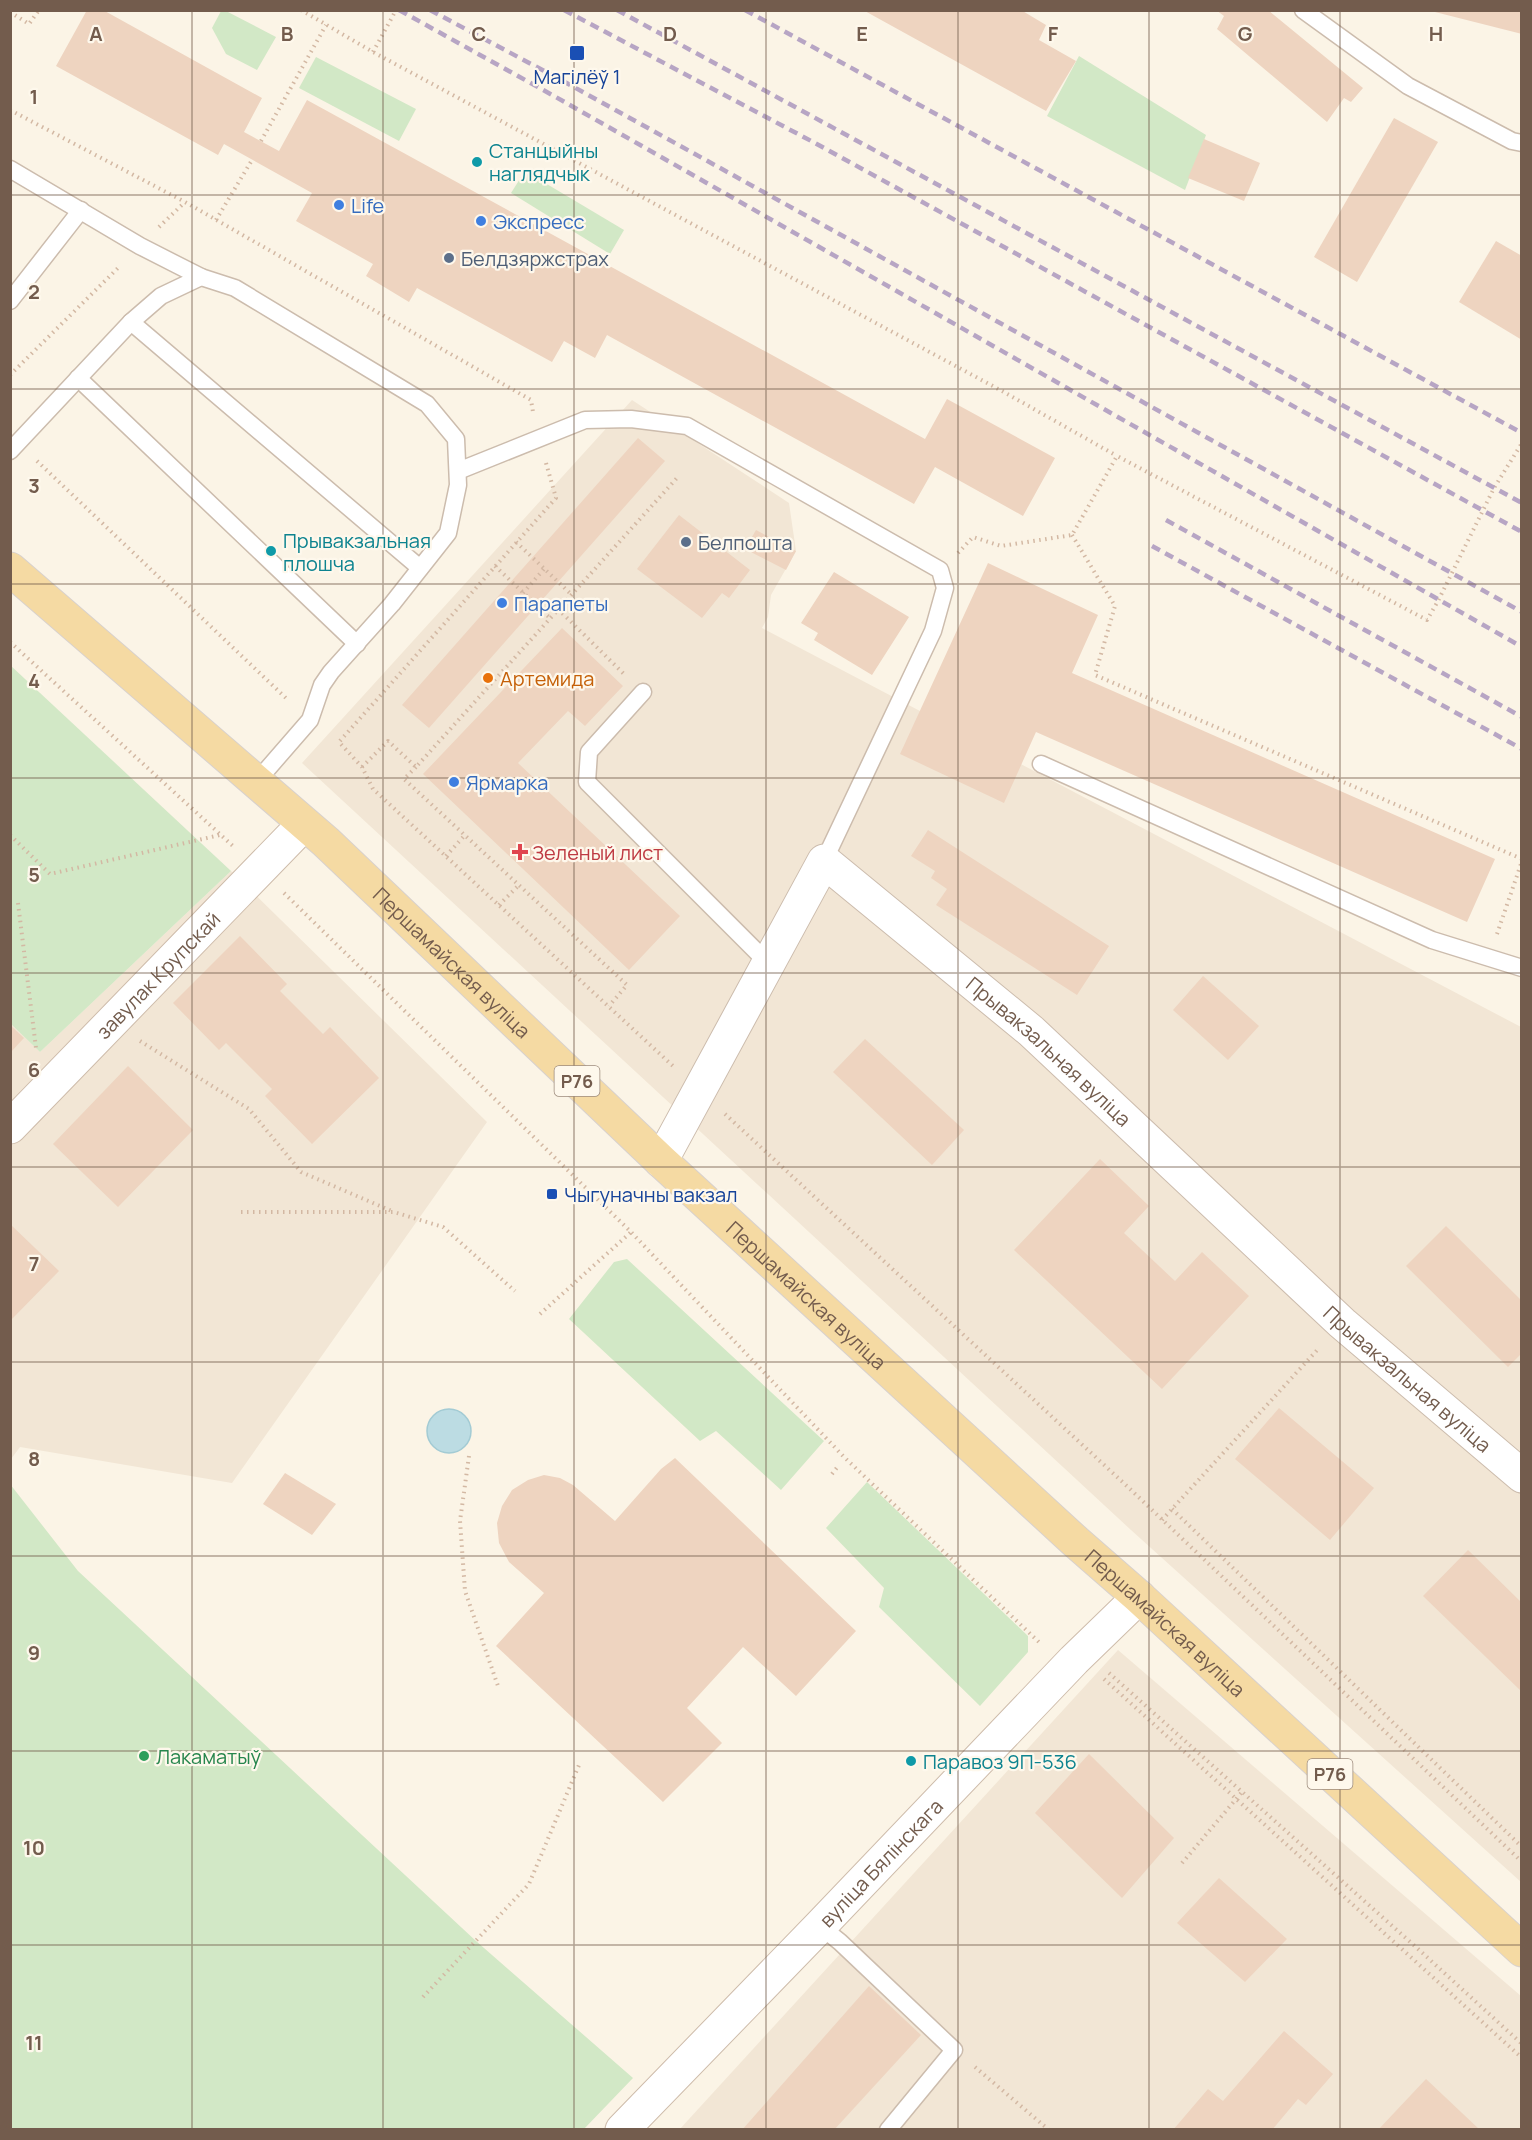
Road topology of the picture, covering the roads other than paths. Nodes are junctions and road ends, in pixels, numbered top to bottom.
1 (1303, 10) edge
2 (1521, 143) edge
3 (10, 168) edge
4 (81, 210) junction
5 (201, 277) junction
6 (10, 301) edge
7 (131, 322) junction
8 (78, 378) junction
9 (14, 447) edge
10 (458, 471) junction
11 (420, 568) junction
12 (10, 569) edge
13 (357, 644) junction
14 (643, 692) road end
15 (1041, 764) dead end
16 (257, 781) junction
17 (304, 824) junction
18 (824, 861) junction
19 (769, 964) junction
20 (1521, 968) edge
21 (10, 1127) edge
22 (661, 1161) junction
23 (1521, 1476) edge
24 (1139, 1597) junction
25 (820, 1926) junction
26 (1521, 1950) edge
27 (635, 2125) edge
28 (888, 2130) edge

1 - 2 lane
3 - 4 lane
4 - 5 lane
4 - 6 lane
5 - 7 lane
5 - 10 lane
7 - 8 lane
7 - 11 lane
8 - 9 lane
8 - 13 lane
10 - 11 lane
10 - 18 lane
11 - 13 lane
12 - 16 main road, Першамайская вуліца / Р76
13 - 16 lane
14 - 19 lane
15 - 20 lane
16 - 17 main road, Першамайская вуліца / Р76
17 - 21 street, завулак Крупскай
17 - 22 main road, Першамайская вуліца / Р76
18 - 19 street
18 - 23 street, Прывакзальная вуліца
19 - 22 street
22 - 24 main road, Першамайская вуліца / Р76
24 - 25 street, вуліца Бялінскага
24 - 26 main road, Першамайская вуліца / Р76
25 - 27 street, вуліца Бялінскага
25 - 28 lane

